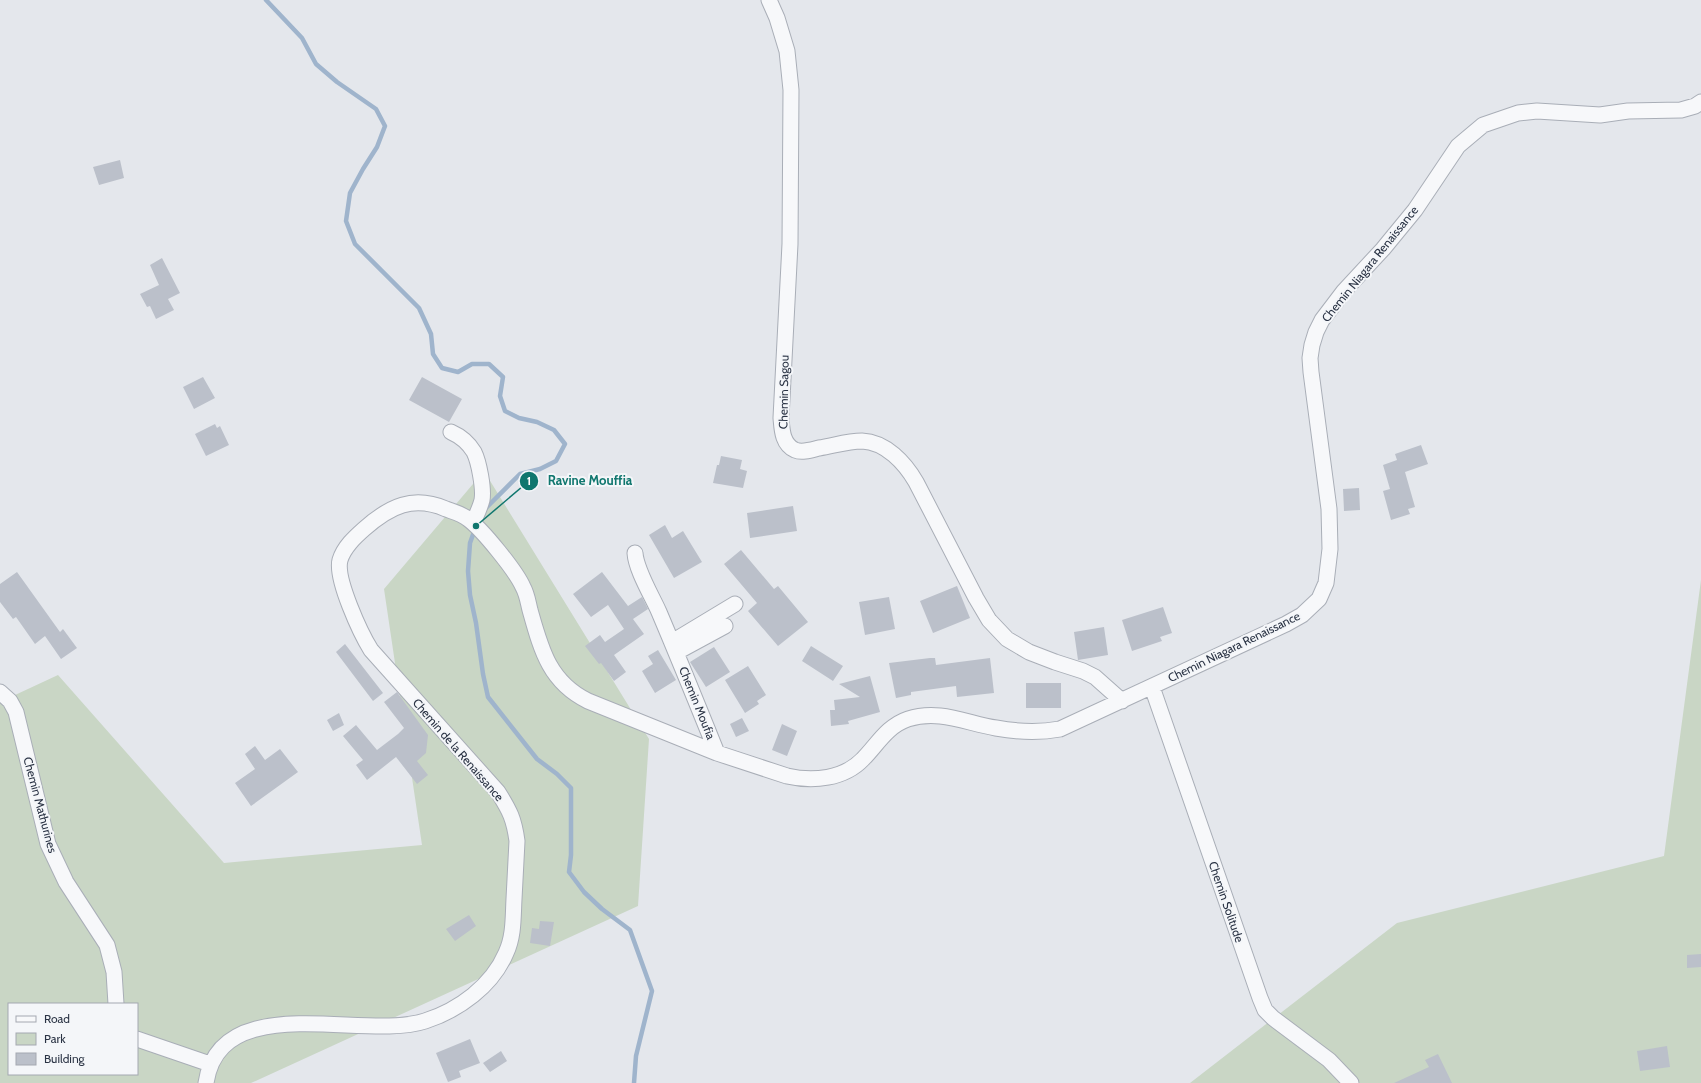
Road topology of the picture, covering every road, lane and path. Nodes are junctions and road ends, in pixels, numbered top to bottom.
1 (769, 0) edge
2 (1701, 102) edge
3 (451, 432) dead end
4 (473, 523) junction
5 (635, 554) dead end
6 (735, 604) dead end
7 (725, 626) dead end
8 (674, 647) junction
9 (1152, 687) junction
10 (0, 692) edge
11 (1122, 701) junction
12 (717, 753) junction
13 (116, 1003) edge
14 (138, 1038) edge
15 (210, 1064) junction
16 (206, 1083) edge
17 (1350, 1083) edge

1 - 11 street, Chemin Sagou
2 - 9 street, Chemin Niagara Renaissance
3 - 4 street
4 - 12 street, Chemin de la Renaissance
4 - 15 street, Chemin de la Renaissance
5 - 8 street, Chemin Moufia
6 - 8 street
7 - 8 street, Chemin Moufia
8 - 12 street, Chemin Moufia
9 - 11 street, Chemin de la Renaissance
9 - 17 street, Chemin Solitude
10 - 13 street, Chemin Mathurines
11 - 12 street, Chemin de la Renaissance
14 - 15 street
15 - 16 street, Chemin de la Renaissance

